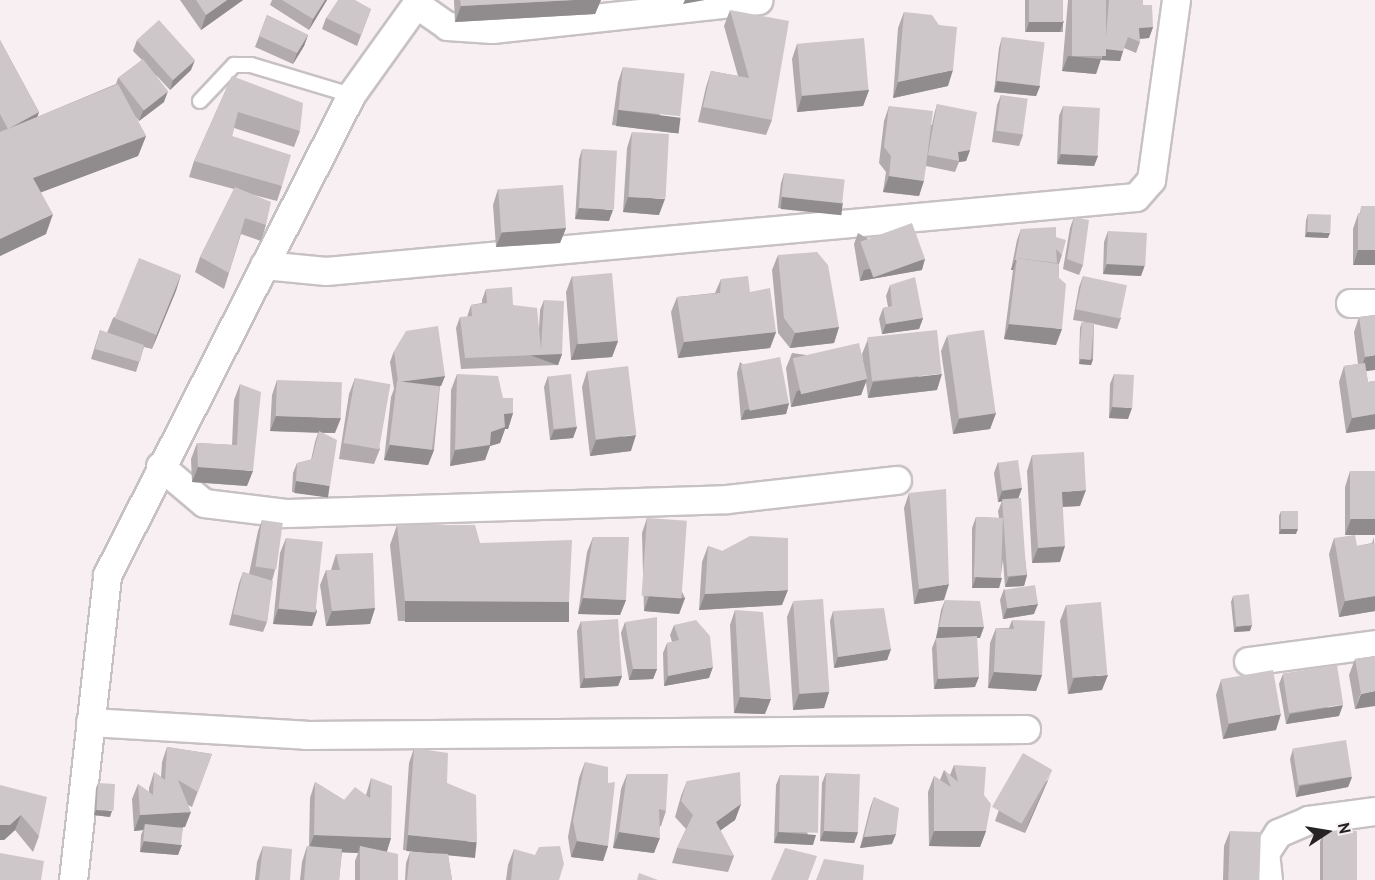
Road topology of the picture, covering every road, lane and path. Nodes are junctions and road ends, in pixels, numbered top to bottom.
1 (759, 0) edge
2 (1176, 0) edge
3 (418, 2) edge
4 (351, 95) junction
5 (200, 101) dead end
6 (264, 265) junction
7 (160, 466) junction
8 (897, 480) dead end
9 (1375, 644) edge
10 (1248, 661) dead end
11 (90, 722) junction
12 (1026, 729) dead end
13 (1375, 811) edge
14 (73, 880) edge
15 (1268, 880) edge

1 - 3 street
2 - 6 street
3 - 4 street
4 - 5 lane
4 - 6 street
6 - 7 street
7 - 8 street
7 - 11 street
9 - 10 street
11 - 12 street
11 - 14 street
13 - 15 street

